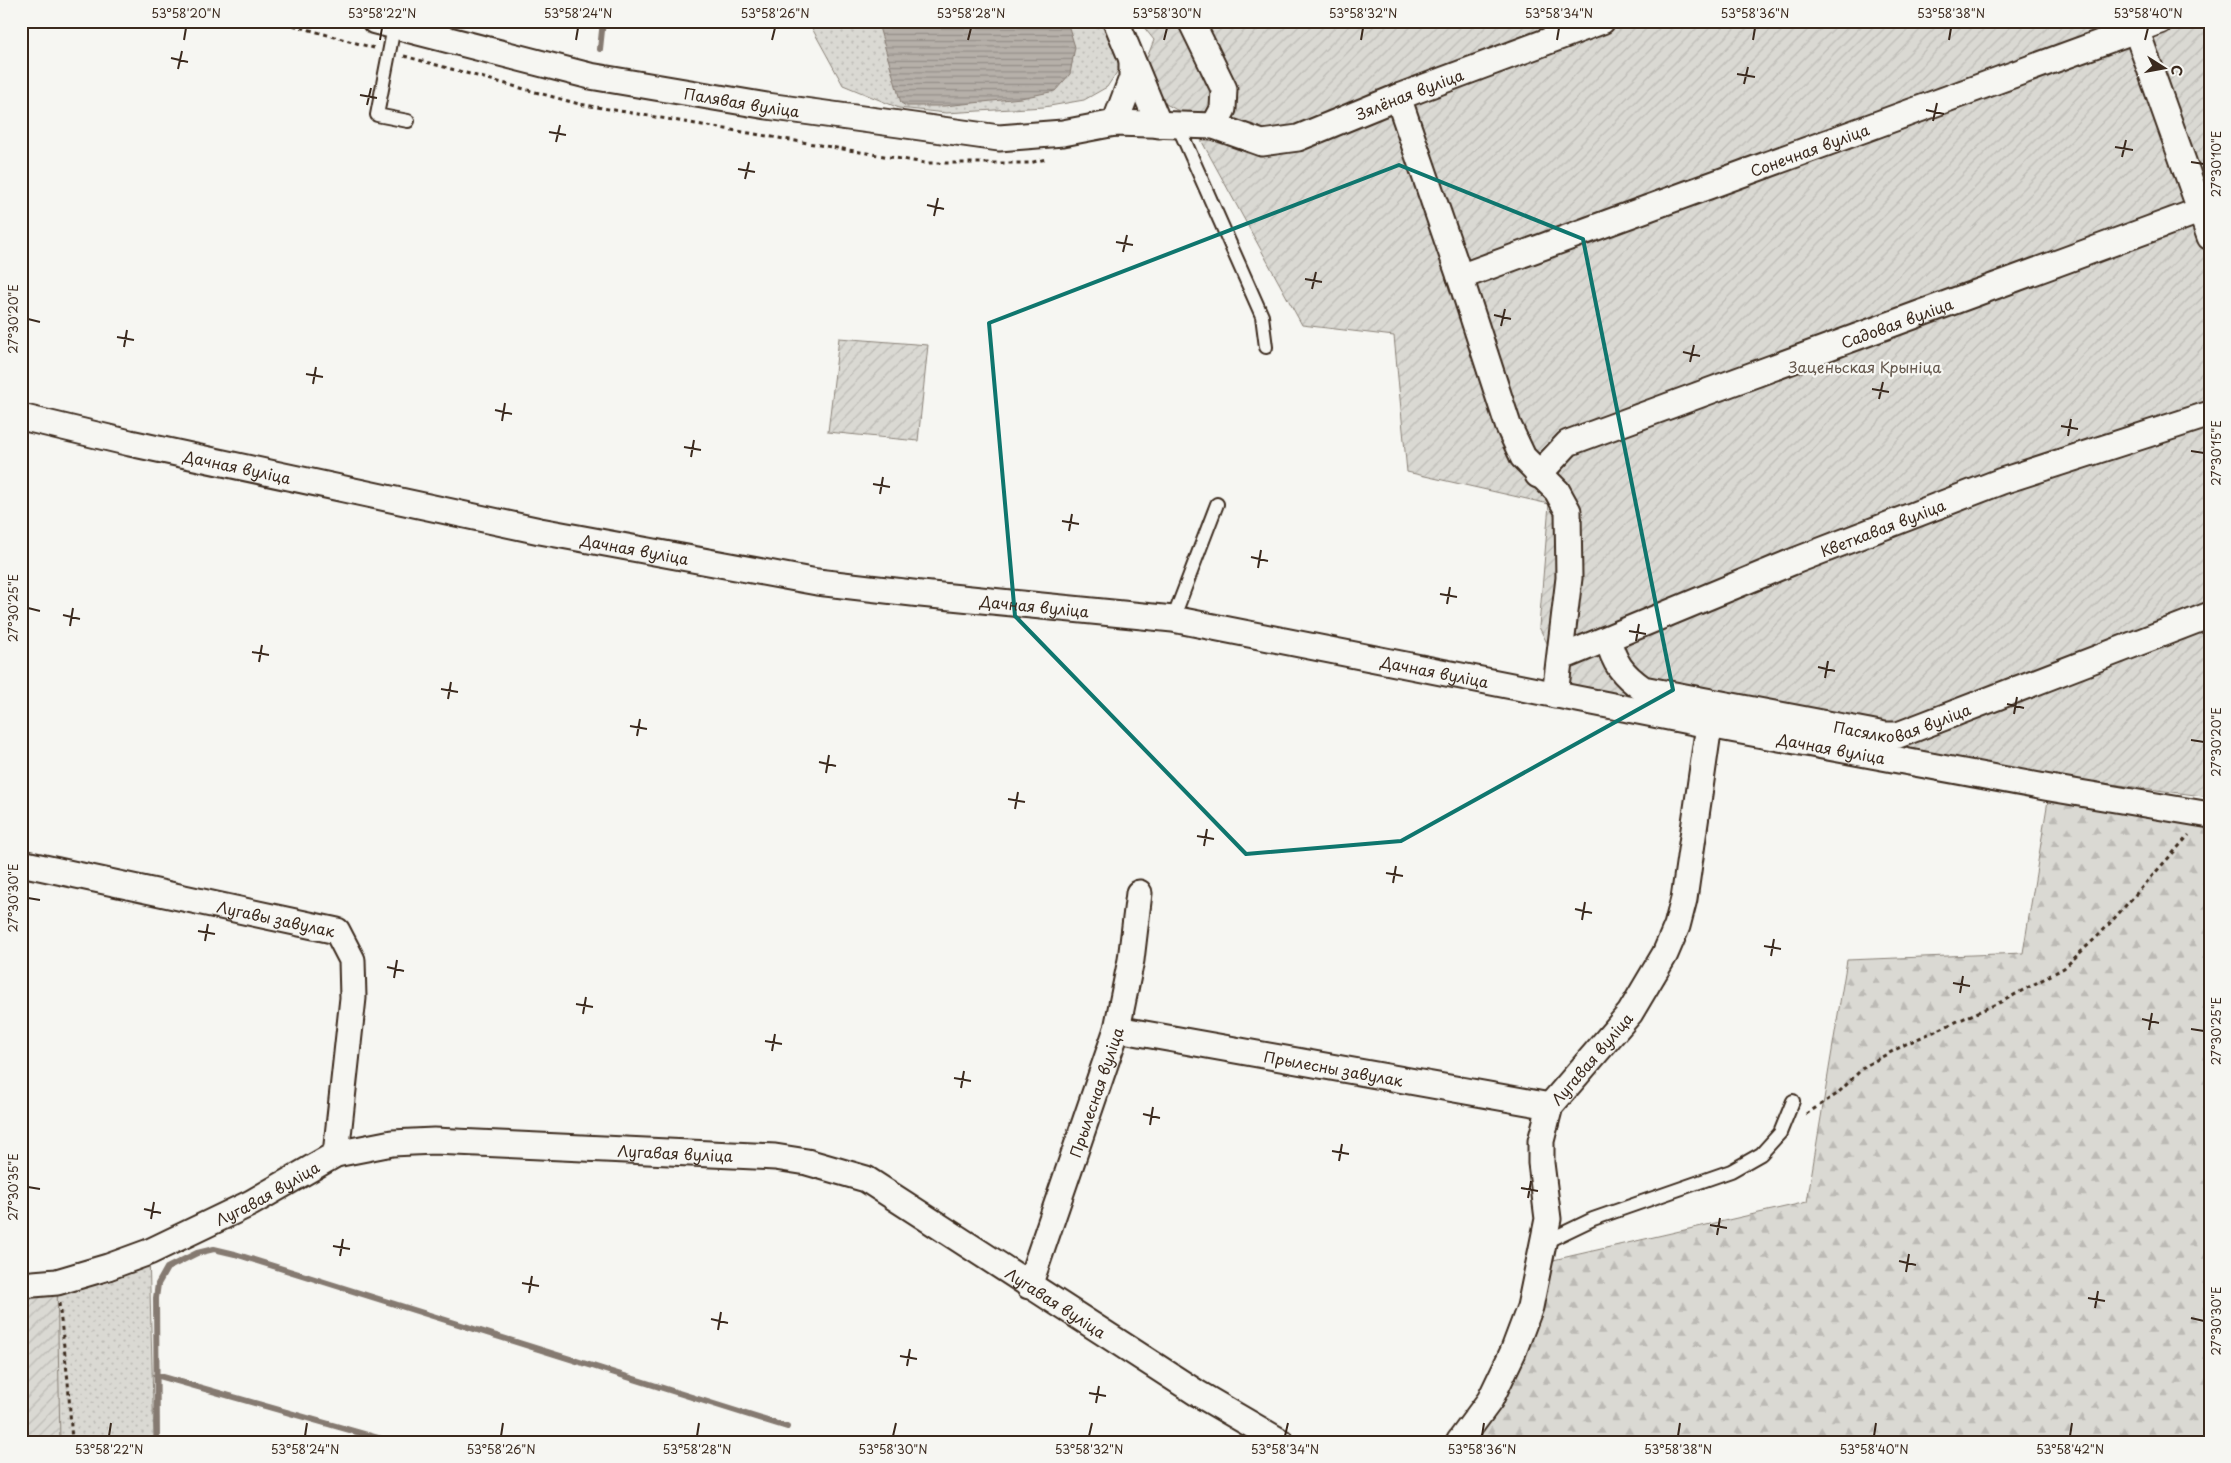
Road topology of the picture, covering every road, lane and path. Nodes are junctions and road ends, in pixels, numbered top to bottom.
1 (1116, 21) edge
2 (1191, 21) edge
3 (1602, 21) edge
4 (2160, 21) edge
5 (385, 24) edge
6 (2135, 26) edge
7 (1132, 61) junction
8 (1398, 97) junction
9 (408, 121) dead end
10 (1116, 123) junction
11 (1168, 125) junction
12 (1214, 126) junction
13 (2205, 208) edge
14 (2210, 237) edge
15 (1460, 277) junction
16 (1266, 347) dead end
17 (2210, 414) edge
18 (21, 417) edge
19 (1538, 475) junction
20 (1217, 504) dead end
21 (2210, 615) edge
22 (1173, 618) junction
23 (1608, 639) junction
24 (1560, 658) junction
25 (1555, 695) junction
26 (1709, 725) junction
27 (2209, 814) edge
28 (21, 863) edge
29 (1139, 893) dead end
30 (1117, 1029) junction
31 (1793, 1101) dead end
32 (1550, 1106) junction
33 (1786, 1119) junction
34 (336, 1154) junction
35 (1544, 1243) junction
36 (57, 1282) junction
37 (21, 1285) edge
38 (1029, 1286) junction
39 (1464, 1439) edge
40 (72, 1442) edge
41 (1281, 1442) edge

1 - 7 street
2 - 12 street
3 - 8 street, Зялёная вуліца
4 - 6 street, Сонечная вуліца
5 - 9 lane
5 - 10 street, Палявая вуліца
6 - 13 street
6 - 15 street, Сонечная вуліца
7 - 10 street
7 - 11 street
8 - 12 street, Зялёная вуліца
8 - 15 street
10 - 11 street, Палявая вуліца
11 - 12 street, Зялёная вуліца
11 - 16 lane
13 - 14 street
13 - 19 street, Садовая вуліца
15 - 19 street
17 - 23 street, Кветкавая вуліца
18 - 22 street, Дачная вуліца
19 - 24 street
20 - 22 lane
21 - 23 street, Пасялковая вуліца
22 - 25 street, Дачная вуліца
23 - 24 street, Кветкавая вуліца
24 - 25 street
25 - 26 street, Дачная вуліца
26 - 27 street, Дачная вуліца
26 - 32 street, Лугавая вуліца
27 - 33 path
28 - 34 street, Лугавы завулак
29 - 30 street, Прылесная вуліца
30 - 32 street, Прылесны завулак
30 - 38 street, Прылесная вуліца
31 - 33 lane
32 - 35 street, Лугавая вуліца
33 - 35 lane
34 - 36 street, Лугавая вуліца
34 - 38 street, Лугавая вуліца
35 - 39 street, Лугавая вуліца
36 - 37 street, Лугавая вуліца
36 - 40 path
38 - 41 street, Лугавая вуліца

